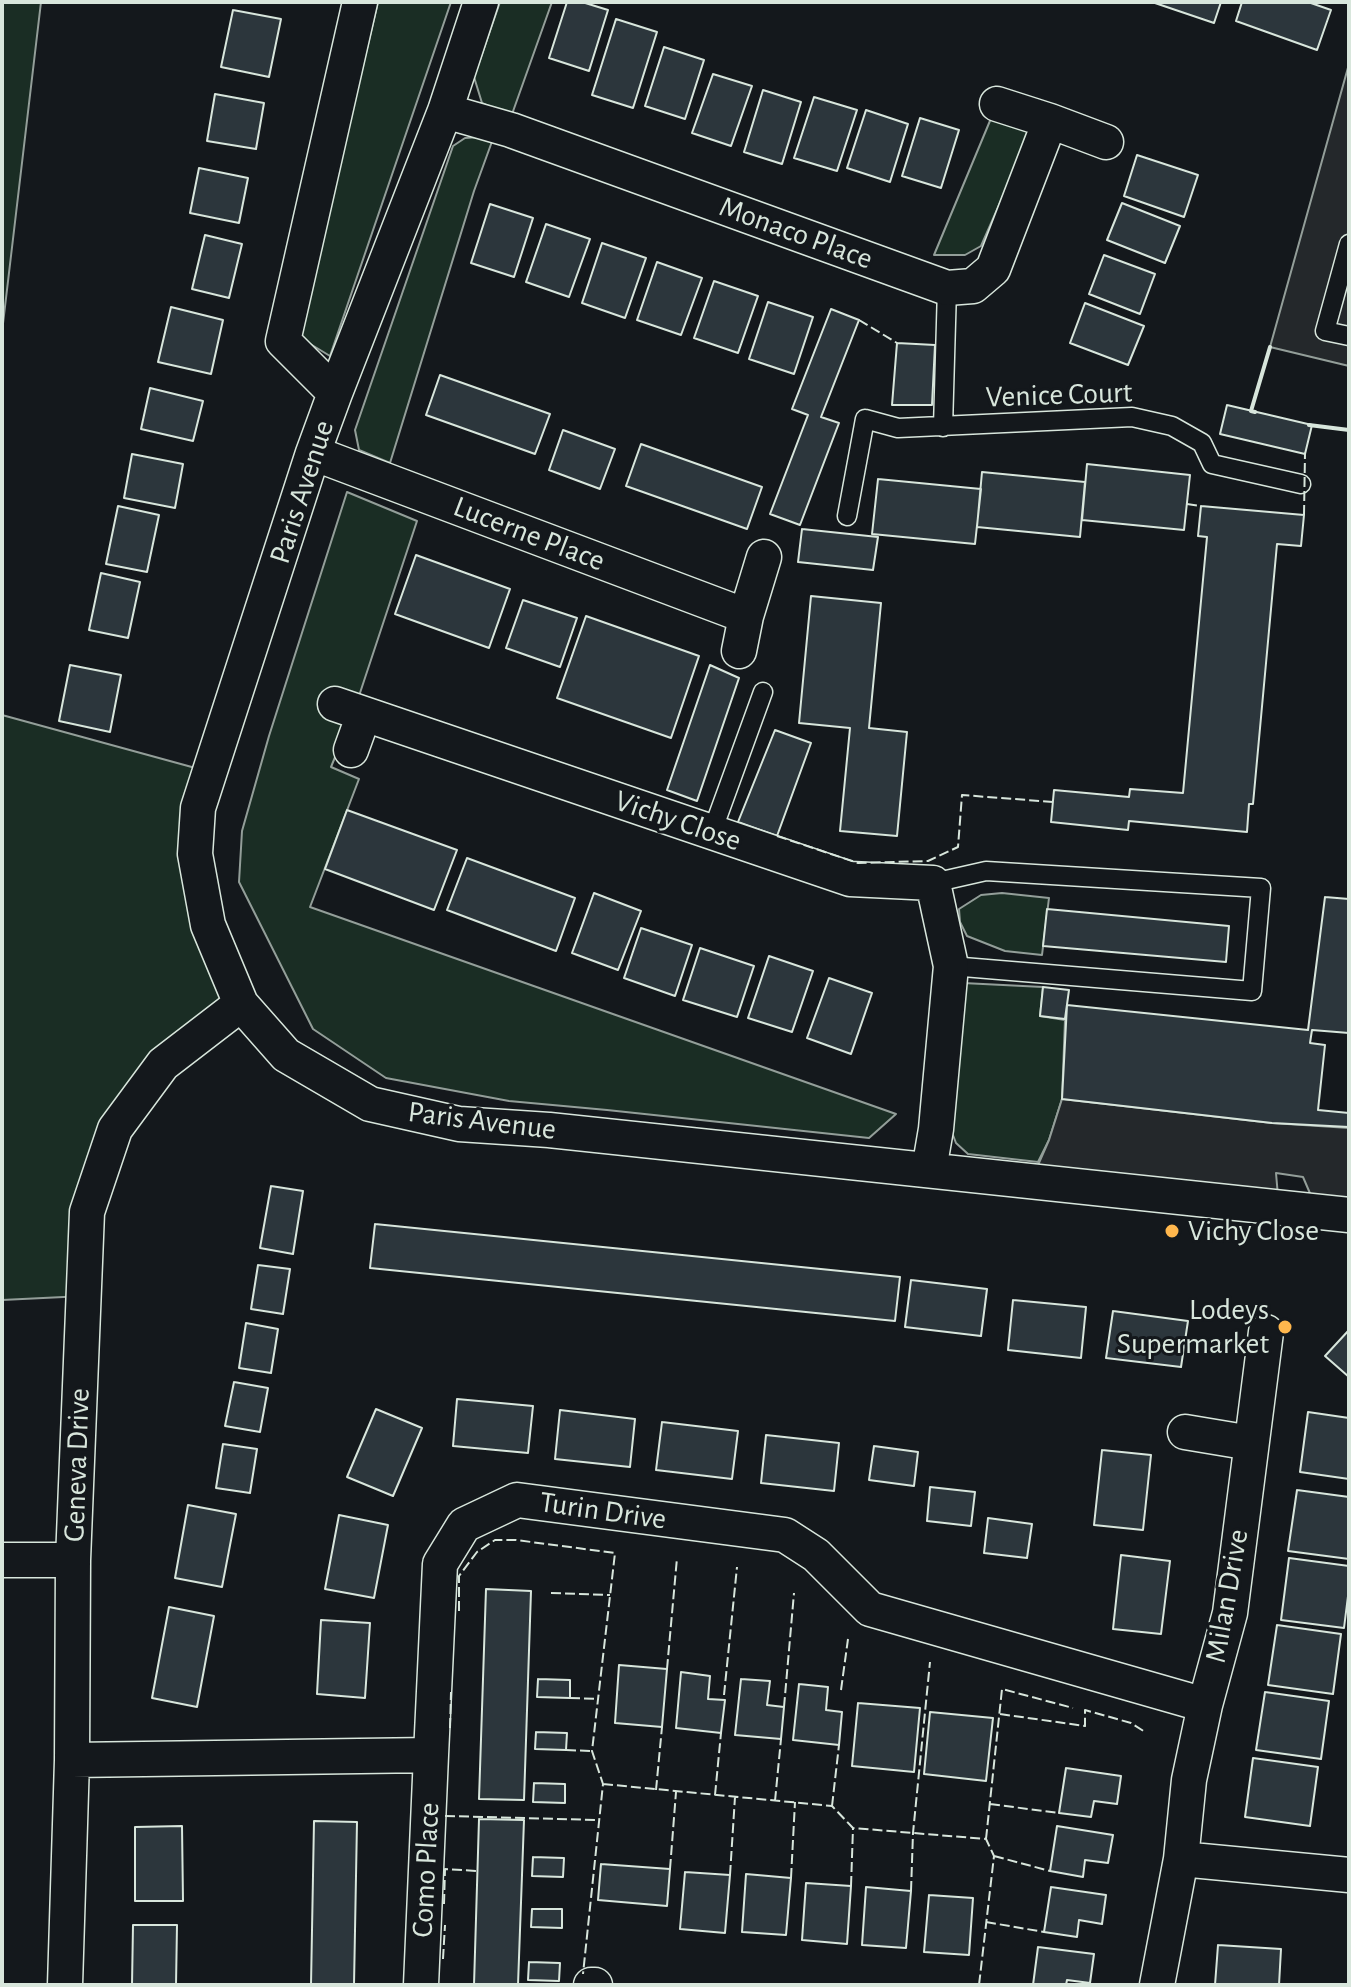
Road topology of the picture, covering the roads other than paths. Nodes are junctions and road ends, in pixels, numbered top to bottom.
1 (360, 2) edge
2 (481, 2) edge
3 (997, 104) dead end
4 (445, 111) junction
5 (1050, 121) junction
6 (1106, 142) dead end
7 (1349, 244) edge
8 (947, 288) junction
9 (1349, 336) edge
10 (335, 393) junction
11 (943, 427) junction
12 (313, 453) junction
13 (1301, 484) dead end
14 (847, 516) dead end
15 (764, 557) dead end
16 (746, 616) junction
17 (739, 651) dead end
18 (763, 692) dead end
19 (351, 750) dead end
20 (712, 832) junction
21 (933, 883) junction
22 (951, 966) junction
23 (241, 1004) junction
24 (929, 1170) junction
25 (1349, 1215) edge
26 (1266, 1332) dead end
27 (1185, 1432) dead end
28 (1251, 1443) junction
29 (2, 1560) edge
30 (73, 1560) junction
31 (1205, 1705) junction
32 (431, 1755) junction
33 (72, 1760) junction
34 (1181, 1859) junction
35 (1349, 1875) edge
36 (65, 1985) edge
37 (421, 1985) edge
38 (1157, 1985) edge

1 - 10 street, Paris Avenue
2 - 4 street, Paris Avenue
3 - 5 street
4 - 8 street, Monaco Place
4 - 10 street, Paris Avenue
5 - 6 street
5 - 8 street
7 - 9 lane
8 - 11 lane, Venice Court
10 - 12 street, Paris Avenue
11 - 13 lane, Venice Court
11 - 14 lane, Venice Court
12 - 16 street, Lucerne Place
12 - 23 street, Paris Avenue
15 - 16 street
16 - 17 street
18 - 20 lane
19 - 20 street, Vichy Close
20 - 21 street, Vichy Close
21 - 22 street
21 - 22 lane
22 - 24 street
23 - 24 street, Paris Avenue
23 - 30 street, Geneva Drive
24 - 25 street, Paris Avenue
26 - 28 street, Milan Drive
27 - 28 street
28 - 31 street, Milan Drive
29 - 30 street
30 - 33 street, Geneva Drive
31 - 32 street, Turin Drive
31 - 34 street, Milan Drive
32 - 33 street
32 - 37 street, Como Place
33 - 36 street, Geneva Drive
34 - 35 street
34 - 38 street, Milan Drive

